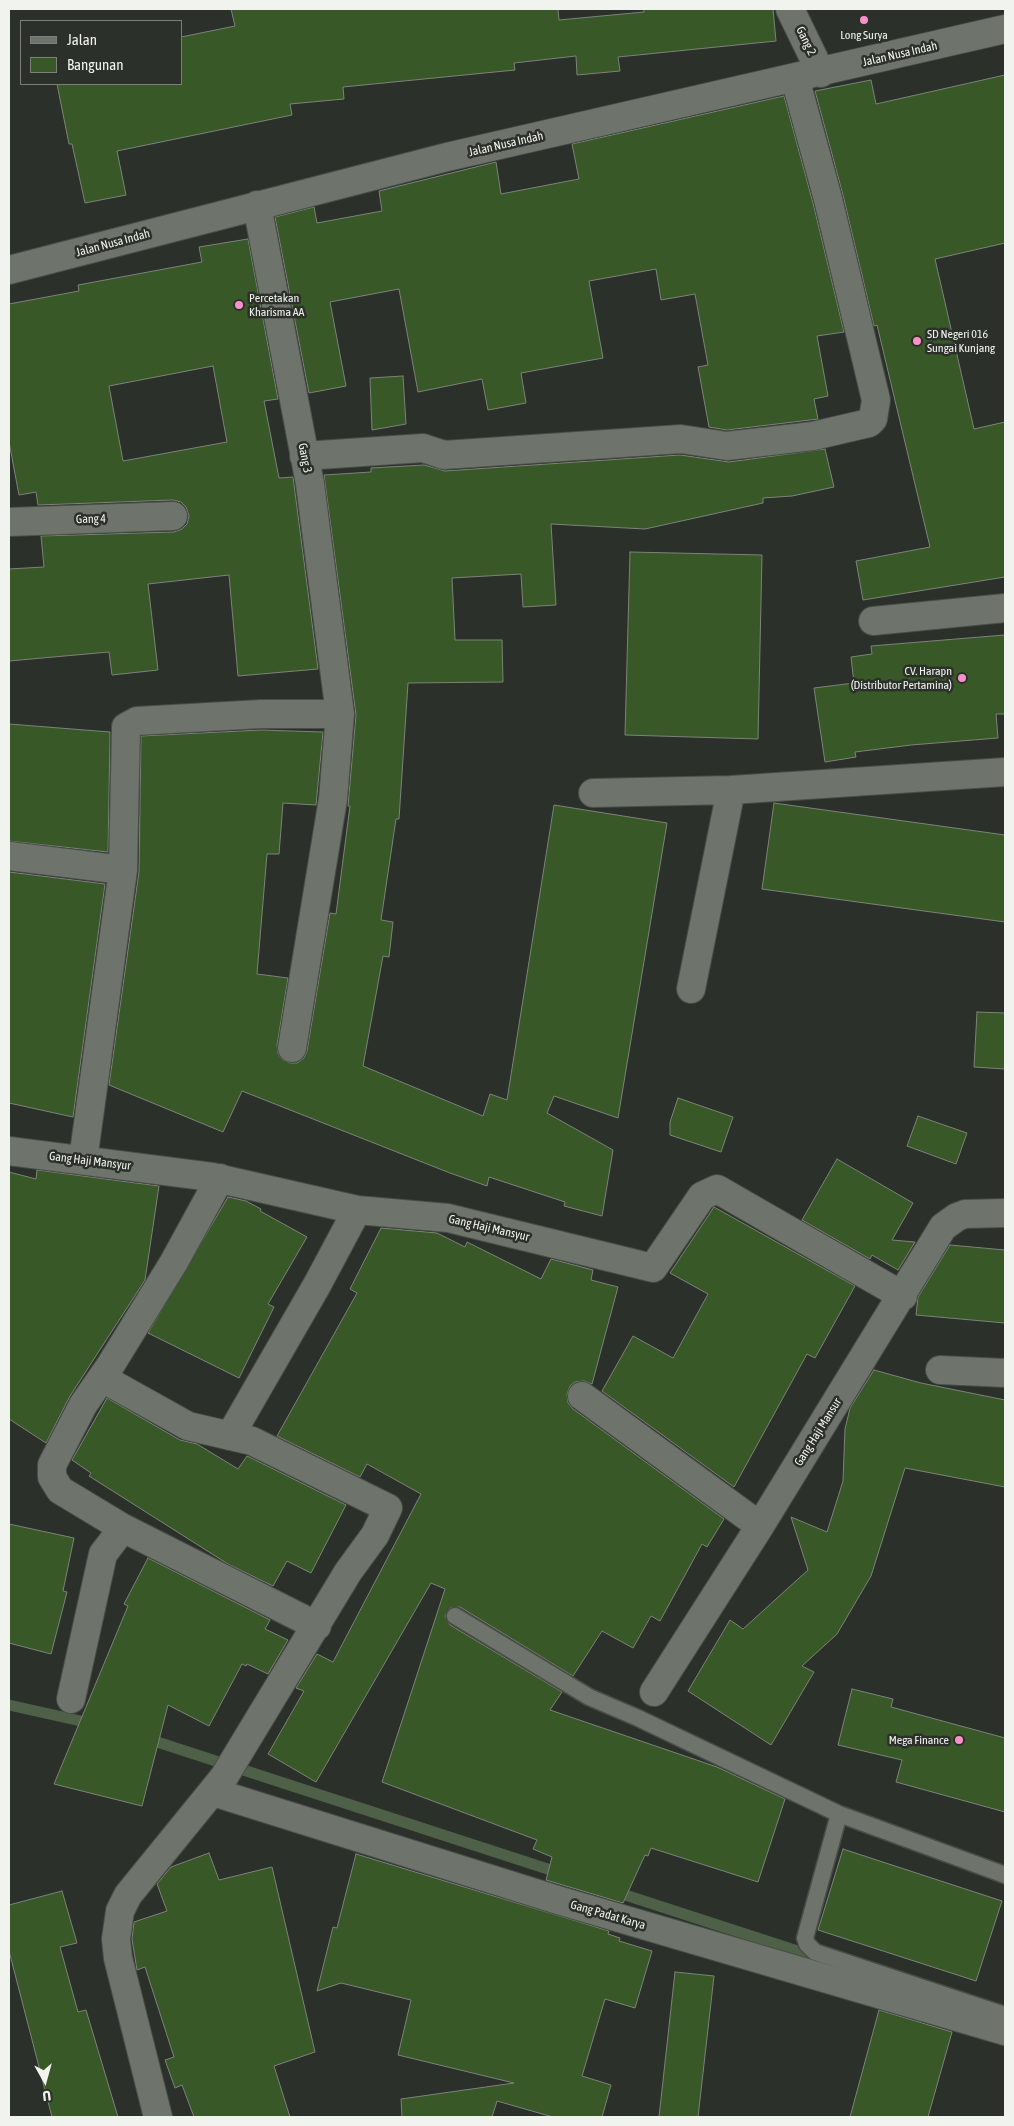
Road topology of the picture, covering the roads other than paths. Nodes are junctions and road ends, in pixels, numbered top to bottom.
1 (790, 9) edge
2 (1005, 29) edge
3 (808, 76) junction
4 (257, 205) junction
5 (9, 270) edge
6 (304, 456) junction
7 (173, 516) dead end
8 (9, 522) edge
9 (1005, 608) edge
10 (873, 621) dead end
11 (340, 714) junction
12 (1005, 772) edge
13 (731, 790) junction
14 (592, 793) dead end
15 (9, 856) edge
16 (123, 870) junction
17 (691, 989) dead end
18 (292, 1048) dead end
19 (9, 1151) edge
20 (83, 1160) junction
21 (220, 1178) junction
22 (357, 1210) junction
23 (1005, 1213) edge
24 (903, 1296) junction
25 (940, 1370) dead end
26 (1005, 1373) edge
27 (102, 1378) junction
28 (582, 1396) dead end
29 (230, 1436) junction
30 (760, 1526) junction
31 (123, 1528) junction
32 (455, 1616) dead end
33 (317, 1626) junction
34 (654, 1692) dead end
35 (71, 1699) dead end
36 (224, 1775) junction
37 (839, 1814) junction
38 (1005, 1875) edge
39 (1005, 2015) edge
40 (1005, 2031) edge
41 (158, 2117) edge

1 - 3 street, Gang 2
2 - 3 street, Jalan Nusa Indah
3 - 4 street, Jalan Nusa Indah
3 - 6 street, Gang 2
4 - 5 street, Jalan Nusa Indah
4 - 6 street, Gang 3
6 - 11 street, Gang 3
7 - 8 street, Gang 4
9 - 10 street
11 - 16 street
11 - 18 street, Gang 3
12 - 13 street
13 - 14 street
13 - 17 street
15 - 16 street
16 - 20 street
19 - 20 street, Gang Haji Mansyur
20 - 21 street, Gang Haji Mansyur
21 - 22 street, Gang Haji Mansyur
21 - 27 street
22 - 24 street, Gang Haji Mansyur
22 - 29 street
23 - 24 street, Gang Haji Mansur
24 - 30 street, Gang Haji Mansur
25 - 26 street
27 - 29 street
27 - 31 street
28 - 30 street
29 - 33 street
30 - 34 street, Gang Haji Mansur
31 - 33 street
31 - 35 street
32 - 37 lane
33 - 36 street
36 - 40 street, Gang Padat Karya
36 - 41 street
37 - 38 lane
37 - 39 lane

